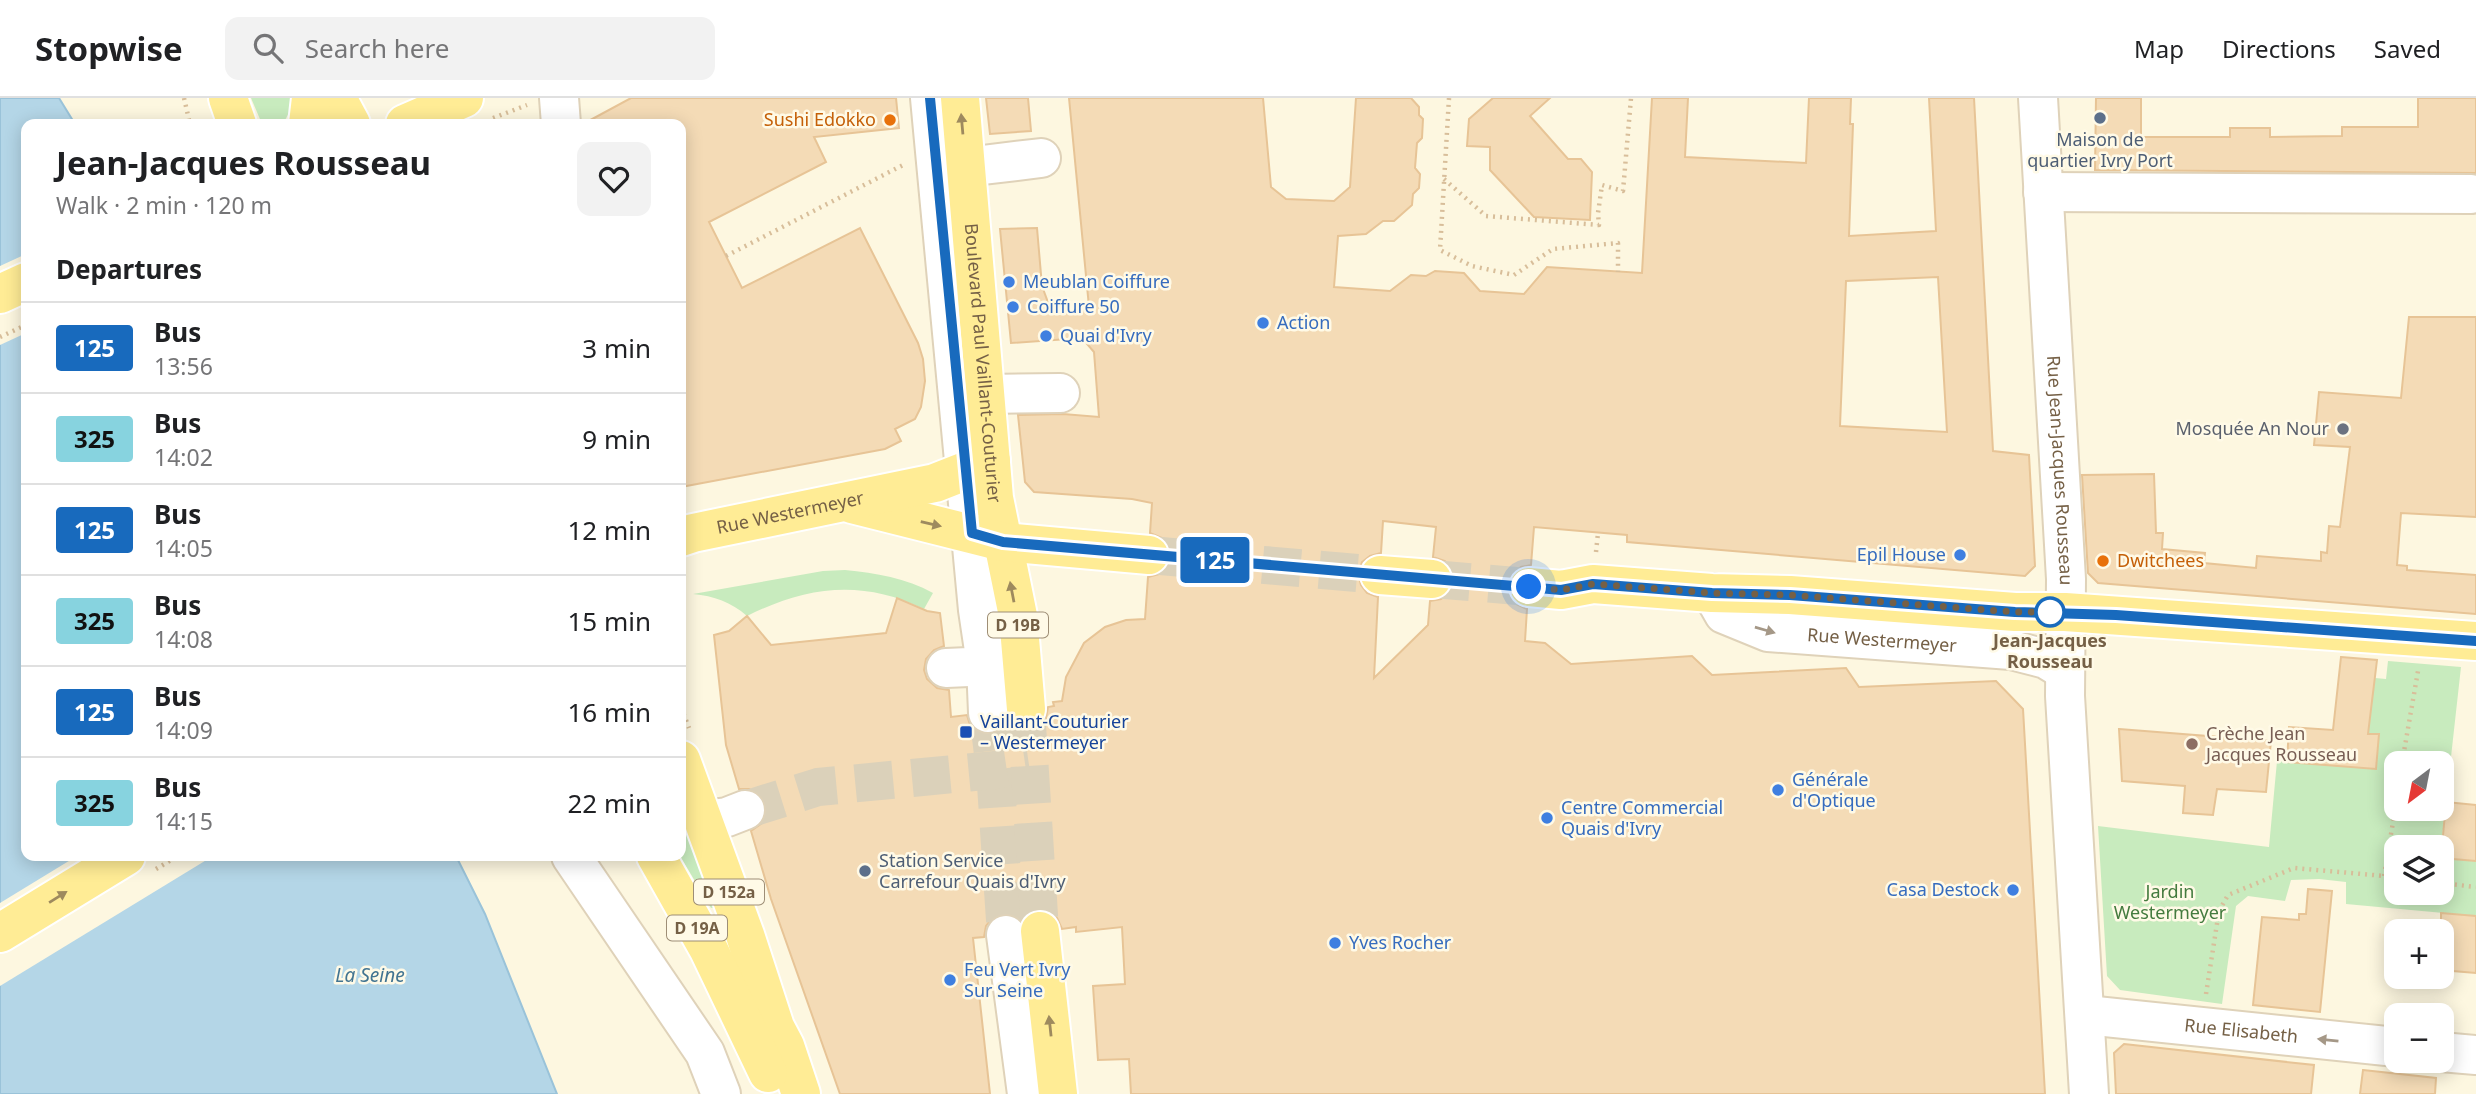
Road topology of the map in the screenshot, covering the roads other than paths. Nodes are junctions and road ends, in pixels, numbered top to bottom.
1 (228, 98) edge
2 (311, 98) edge
3 (337, 98) edge
4 (930, 98) edge
5 (960, 98) edge
6 (2038, 98) edge
7 (477, 108) edge
8 (417, 112) edge
9 (235, 119) edge
10 (309, 119) edge
11 (348, 119) edge
12 (950, 157) junction
13 (1041, 158) dead end
14 (2043, 192) junction
15 (2471, 194) dead end
16 (21, 284) edge
17 (0, 294) edge
18 (1060, 393) dead end
19 (985, 394) junction
20 (980, 501) junction
21 (843, 502) junction
22 (686, 536) edge
23 (1149, 555) tunnel mouth
24 (1380, 575) tunnel mouth
25 (1432, 579) tunnel mouth
26 (1529, 587) tunnel mouth
27 (1712, 593) junction
28 (2065, 612) junction
29 (2476, 641) edge
30 (1003, 659) junction
31 (946, 668) dead end
32 (2063, 670) junction
33 (1026, 709) tunnel mouth
34 (988, 713) tunnel mouth
35 (686, 772) edge
36 (745, 810) tunnel mouth
37 (705, 820) junction
38 (118, 861) edge
39 (574, 861) edge
40 (659, 861) edge
41 (0, 933) edge
42 (1023, 933) joint
43 (754, 963) junction
44 (735, 1002) junction
45 (2085, 1015) junction
46 (775, 1027) junction
47 (2384, 1046) edge
48 (2454, 1053) edge
49 (2476, 1055) edge
50 (721, 1094) edge
51 (778, 1094) edge
52 (802, 1094) edge
53 (1027, 1094) edge
54 (1058, 1094) edge
55 (2089, 1094) edge

1 - 9 main road
2 - 10 main road
3 - 11 main road
4 - 12 street, Boulevard Paul Vaillant-Couturier / D 19B
12 -> 5 main road, Boulevard Paul Vaillant-Couturier / D 19B
6 - 14 street, Rue Jean-Jacques Rousseau
7 - 8 main road
12 - 13 street
12 - 19 main road, Boulevard Paul Vaillant-Couturier / D 19B
12 - 20 street, Boulevard Paul Vaillant-Couturier / D 19B
14 - 15 street
14 - 28 street, Rue Jean-Jacques Rousseau
16 - 17 main road
18 - 19 street
19 - 20 main road, Boulevard Paul Vaillant-Couturier / D 19B
21 -> 20 main road, Rue Westermeyer
20 - 21 main road
20 - 23 main road, Rue Westermeyer
20 - 30 main road, Boulevard Paul Vaillant-Couturier / D 19B
21 - 22 main road, Rue Westermeyer
24 - 25 main road
26 - 27 main road
27 - 28 main road
27 -> 32 street, Rue Westermeyer
28 - 29 main road
28 - 32 street, Rue Jean-Jacques Rousseau
30 - 31 street
30 - 33 main road, Boulevard Paul Vaillant-Couturier / D 19B
30 - 34 street, Boulevard Paul Vaillant-Couturier / D 19B
32 - 45 street, Rue Jean-Jacques Rousseau
35 - 37 main road, D 152a
36 - 37 street
37 - 43 main road, D 152a
41 -> 38 main road
39 - 50 street
40 - 44 main road, D 19A
42 - 53 street
54 -> 42 main road
43 - 44 main road
43 - 46 main road, D 152a
44 - 46 main road
44 - 51 main road, D 19A
47 -> 45 street, Rue Elisabeth
45 - 55 street, Rue Jean-Jacques Rousseau
46 - 52 main road, D 152a
48 - 49 street

